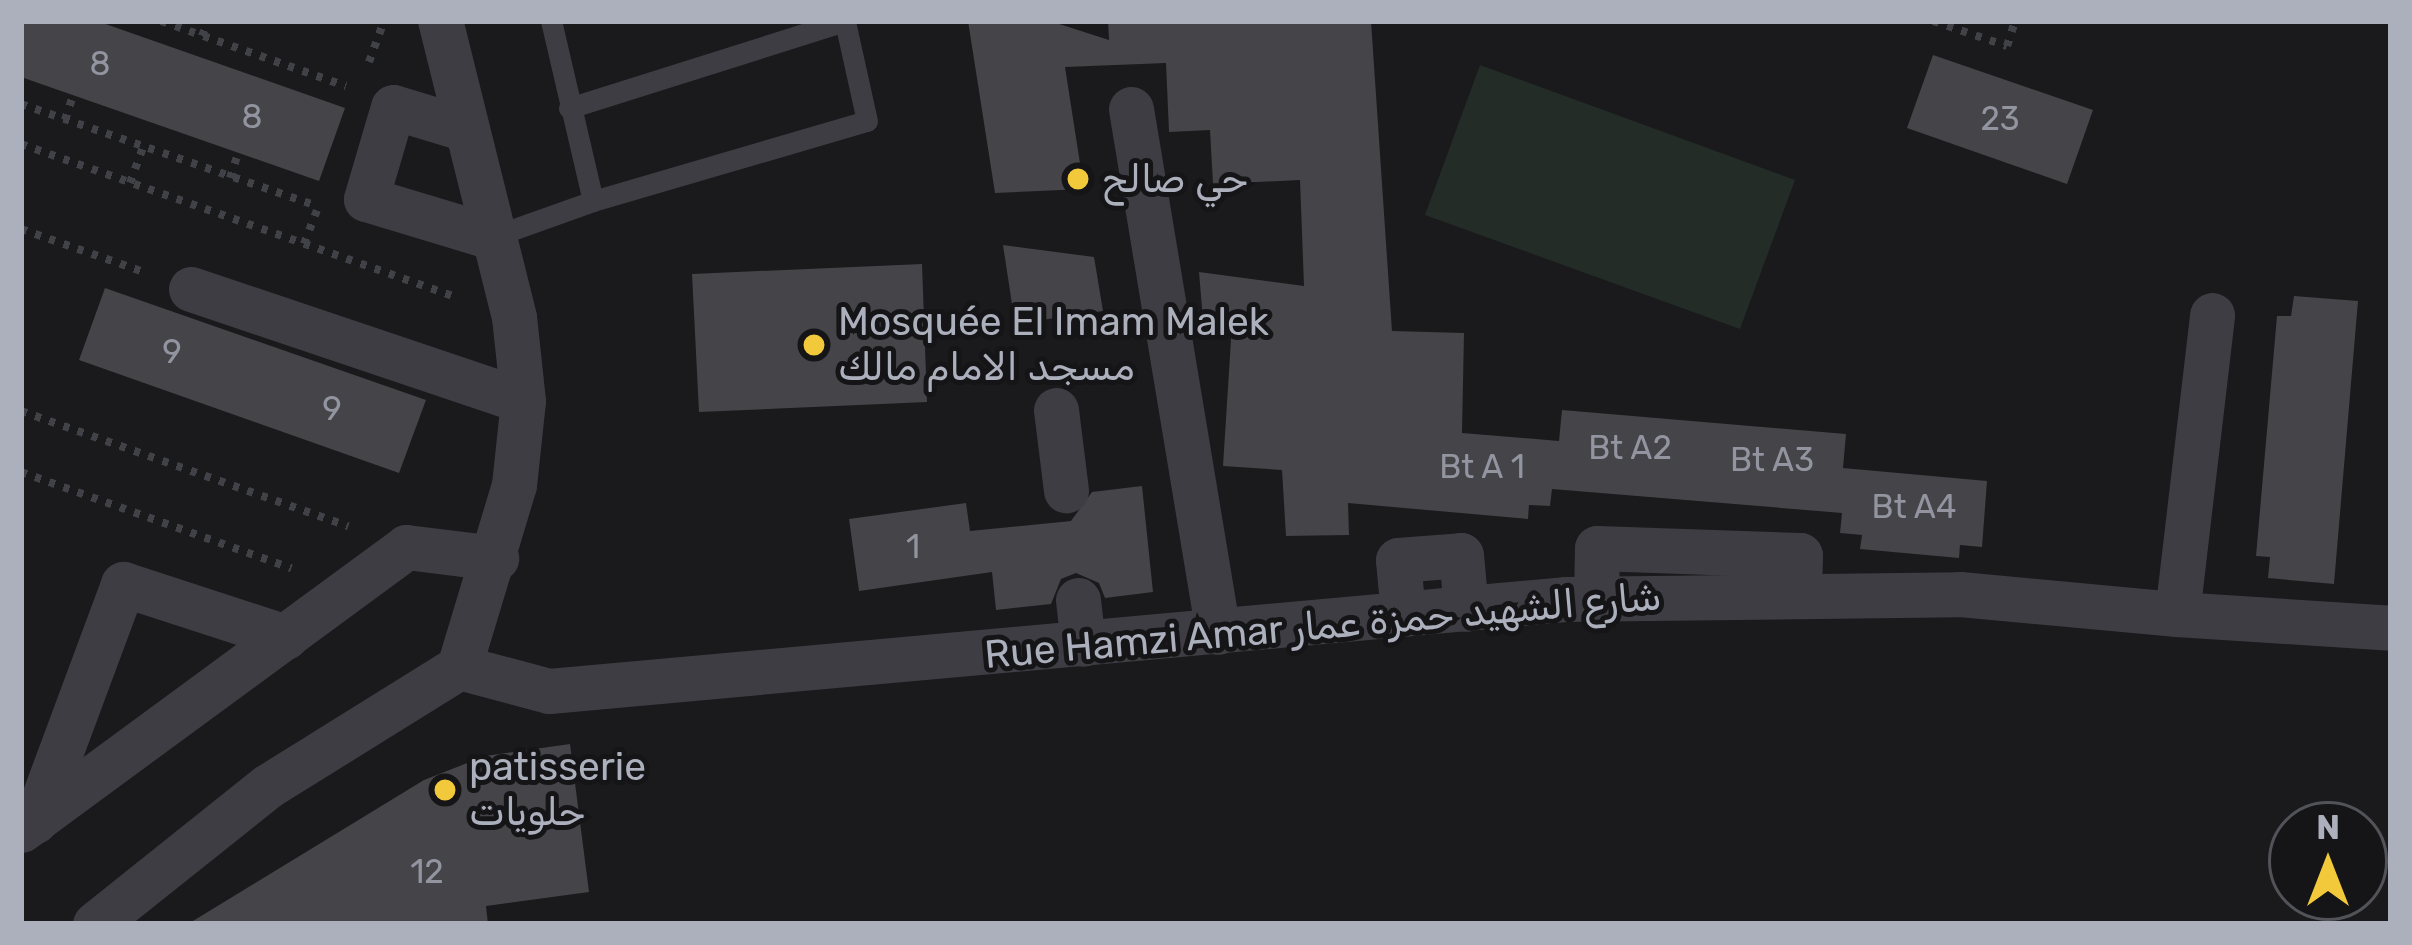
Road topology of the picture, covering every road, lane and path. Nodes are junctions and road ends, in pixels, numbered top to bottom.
1 (161, 21) edge
2 (208, 21) edge
3 (384, 21) edge
4 (440, 21) edge
5 (551, 21) edge
6 (1934, 21) edge
7 (2015, 21) edge
8 (845, 24) edge
9 (202, 36) junction
10 (365, 73) dead end
11 (358, 90) dead end
12 (72, 99) dead end
13 (21, 104) edge
14 (569, 108) junction
15 (1131, 109) dead end
16 (65, 120) junction
17 (466, 129) junction
18 (21, 144) edge
19 (143, 148) junction
20 (237, 156) dead end
21 (230, 178) junction
22 (130, 183) junction
23 (324, 189) dead end
24 (593, 201) junction
25 (317, 208) junction
26 (21, 229) edge
27 (492, 237) junction
28 (304, 244) junction
29 (191, 289) joint
30 (2212, 315) dead end
31 (514, 317) junction
32 (523, 400) junction
33 (1056, 410) dead end
34 (21, 411) edge
35 (21, 472) edge
36 (1066, 490) dead end
37 (406, 547) junction
38 (496, 558) junction
39 (350, 589) junction
40 (2177, 614) junction
41 (2391, 628) edge
42 (1218, 632) junction
43 (286, 637) junction
44 (459, 667) junction
45 (28, 825) edge
46 (95, 924) edge

1 - 9 path
2 - 9 path
3 - 10 path
4 - 17 street
5 - 14 lane
6 - 7 path
8 - 14 lane
8 - 24 lane
9 - 11 path
12 - 16 path
13 - 16 path
14 - 24 lane
15 - 42 street
16 - 19 path
17 - 27 street
17 - 27 street
18 - 22 path
19 - 21 path
19 - 22 path
20 - 21 path
21 - 25 path
22 - 28 path
23 - 25 path
24 - 27 lane
25 - 28 path
26 - 29 path
27 - 31 street
28 - 31 path
29 - 32 street
30 - 40 street
31 - 32 street
32 - 38 street
33 - 36 street
34 - 37 path
35 - 39 path
37 - 38 street
37 - 39 street
38 - 44 street
39 - 43 street
40 - 41 street, Rue Hamzi Amar شارع الشهيد حمزة عمار
40 - 42 street, Rue Hamzi Amar شارع الشهيد حمزة عمار
42 - 44 street, Rue Hamzi Amar شارع الشهيد حمزة عمار
43 - 45 street
43 - 45 street
44 - 46 street

